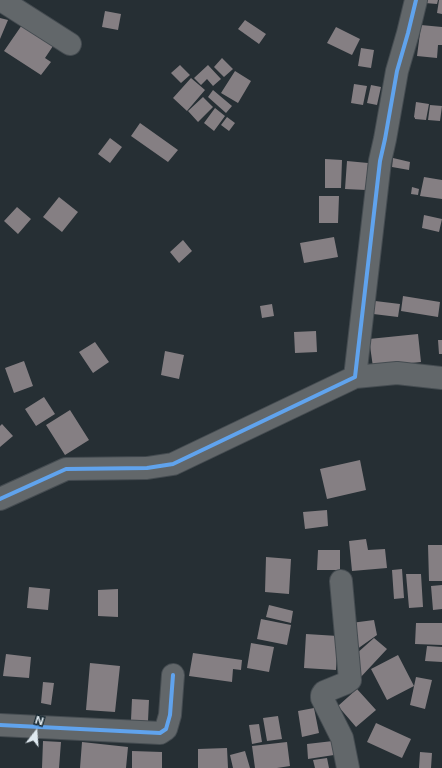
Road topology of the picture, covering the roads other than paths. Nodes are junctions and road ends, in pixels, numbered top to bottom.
1 (1, 0) edge
2 (416, 0) edge
3 (70, 44) dead end
4 (355, 377) junction
5 (442, 378) edge
6 (0, 499) edge
7 (341, 581) dead end
8 (173, 675) dead end
9 (0, 725) edge
10 (348, 768) edge

1 - 3 street
2 - 4 street
4 - 5 street
4 - 6 street
7 - 10 street
8 - 9 street

